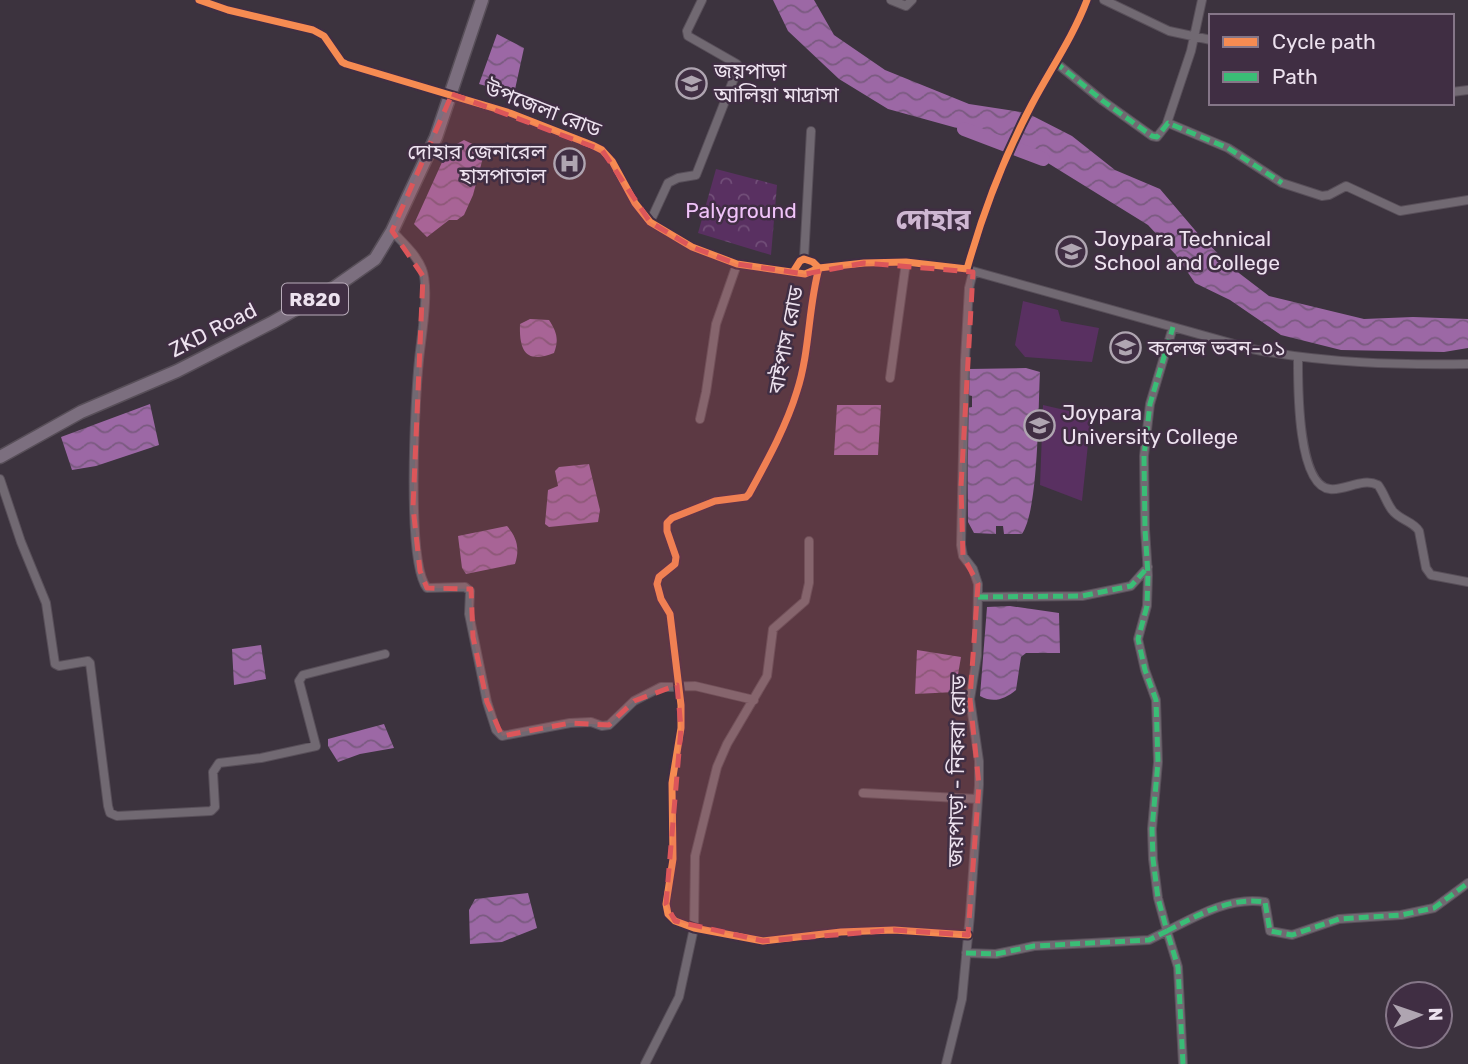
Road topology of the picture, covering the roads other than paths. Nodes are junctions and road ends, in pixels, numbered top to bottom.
1 (199, 0) edge
2 (482, 0) edge
3 (702, 0) edge
4 (891, 0) edge
5 (912, 0) edge
6 (1087, 0) edge
7 (1104, 0) edge
8 (1202, 0) edge
9 (1194, 36) junction
10 (1209, 40) edge
11 (1055, 62) junction
12 (452, 94) junction
13 (1167, 123) junction
14 (811, 131) dead end
15 (1468, 200) edge
16 (650, 222) junction
17 (392, 231) junction
18 (804, 260) junction
19 (906, 262) junction
20 (737, 264) junction
21 (819, 268) junction
22 (970, 270) junction
23 (793, 272) junction
24 (1173, 327) junction
25 (1298, 358) junction
26 (1468, 364) edge
27 (890, 378) dead end
28 (700, 419) dead end
29 (0, 457) edge
30 (0, 479) edge
31 (809, 541) dead end
32 (1148, 567) junction
33 (1468, 582) edge
34 (978, 597) junction
35 (384, 654) dead end
36 (677, 685) junction
37 (754, 700) junction
38 (863, 793) dead end
39 (978, 799) junction
40 (1468, 883) edge
41 (694, 928) junction
42 (1167, 931) junction
43 (968, 935) junction
44 (966, 953) junction
45 (645, 1064) edge
46 (946, 1064) edge
47 (1183, 1064) edge

1 - 12 street, উপজেলা রোড
2 - 12 main road, ZKD Road / R820
3 - 16 street
4 - 5 street
6 - 11 street
7 - 9 street
8 - 9 street
9 - 10 street
9 - 13 street
11 - 13 street
11 - 22 street
12 - 16 street, উপজেলা রোড
12 - 17 main road, ZKD Road / R820
13 - 15 street
14 - 18 street
16 - 20 street, উপজেলা রোড
17 - 29 main road, ZKD Road / R820
17 - 36 street
18 - 21 street
18 - 23 street
19 - 21 street, উপজেলা রোড
19 - 22 street, উপজেলা রোড
19 - 27 street
20 - 23 street, উপজেলা রোড
20 - 28 street
21 - 23 street, উপজেলা রোড
21 - 36 street, বাইপাস রোড
22 - 24 street, উপজেলা রোড
22 - 34 street, জয়পাড়া - নিকরা রোড
24 - 25 street, উপজেলা রোড
24 - 32 street
25 - 26 street, উপজেলা রোড
25 - 33 street
30 - 35 street
31 - 37 street
32 - 34 street
32 - 42 street
34 - 39 street, জয়পাড়া - নিকরা রোড
36 - 37 street
36 - 41 street
37 - 41 street
38 - 39 street
39 - 43 street, জয়পাড়া - নিকরা রোড
40 - 42 street
41 - 43 street
41 - 45 street
42 - 44 street
42 - 47 street
43 - 44 street, জয়পাড়া - নিকরা রোড
44 - 46 street, জয়পাড়া - নিকরা রোড

